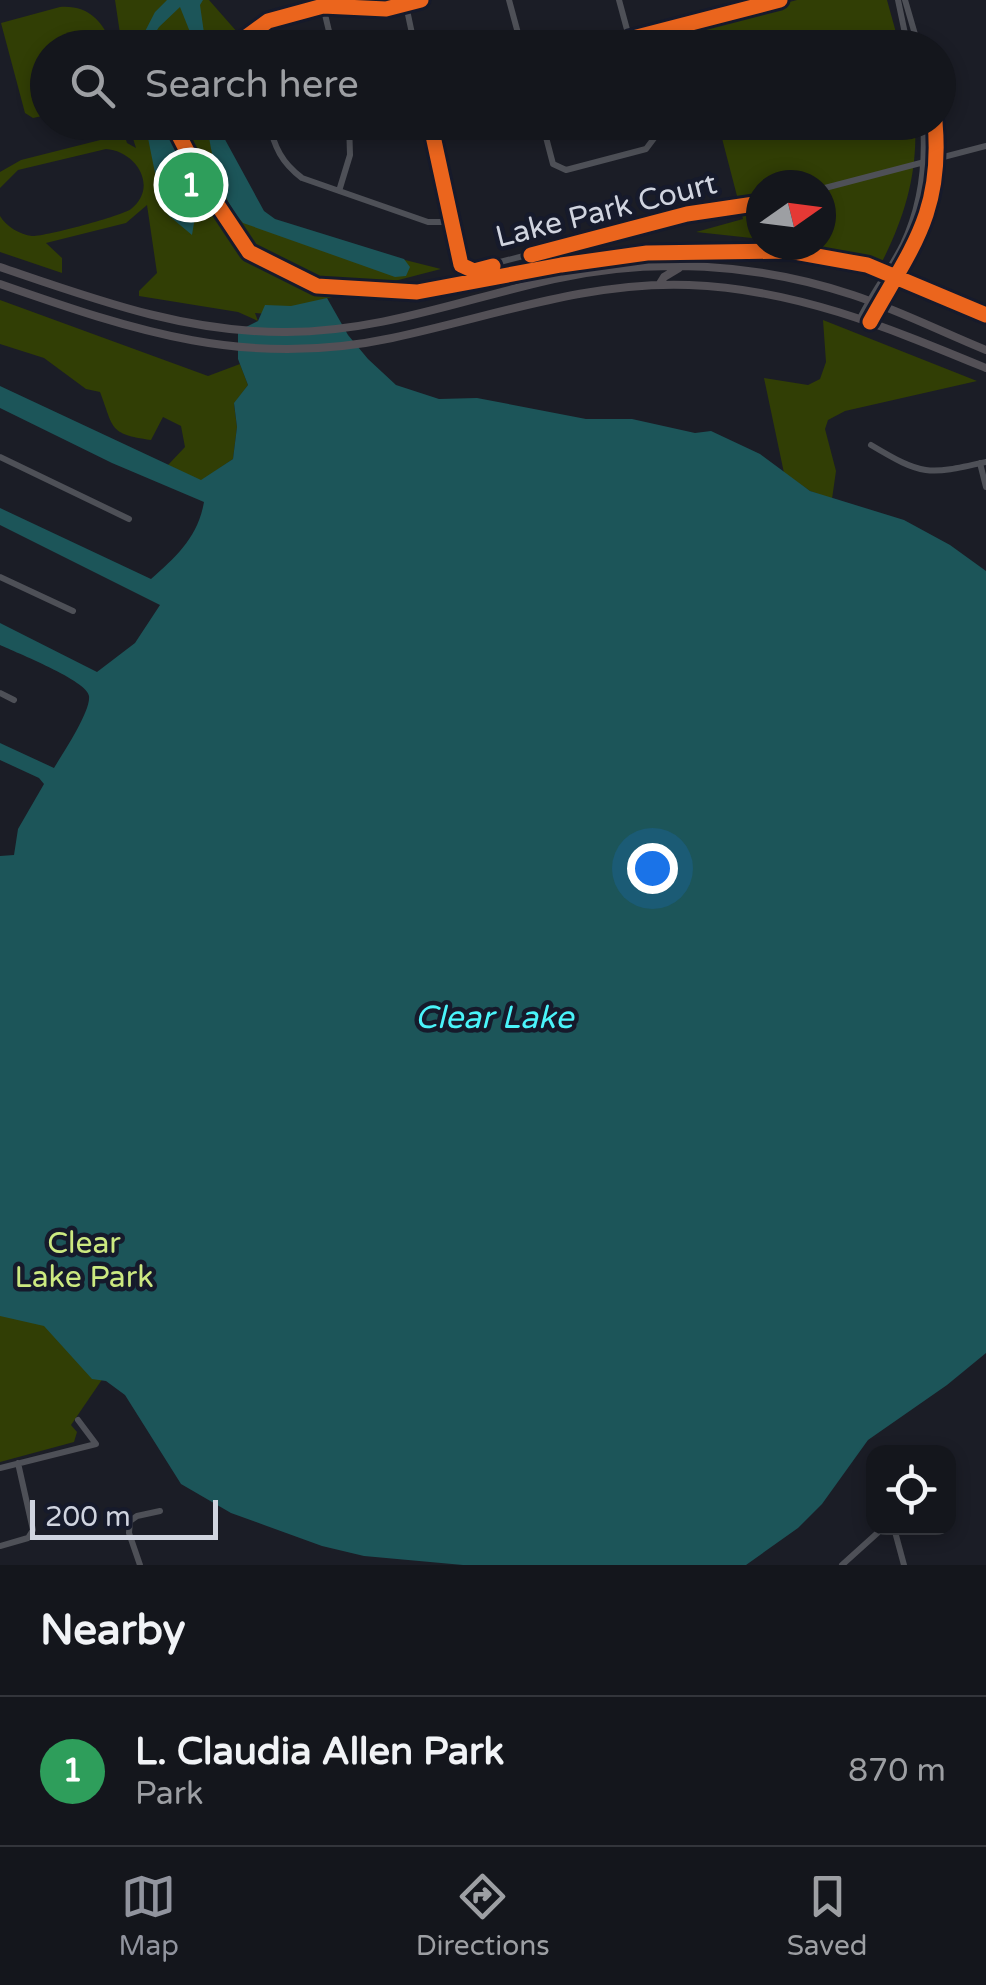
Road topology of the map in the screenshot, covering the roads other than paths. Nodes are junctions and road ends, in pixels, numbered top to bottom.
1 (422, 0) edge
2 (509, 0) edge
3 (619, 0) edge
4 (780, 0) edge
5 (902, 0) edge
6 (406, 4) junction
7 (323, 6) junction
8 (260, 30) edge
9 (329, 30) edge
10 (411, 30) edge
11 (517, 30) edge
12 (627, 30) edge
13 (675, 30) edge
14 (906, 30) edge
15 (913, 30) edge
16 (274, 140) edge
17 (350, 140) edge
18 (434, 140) edge
19 (547, 140) edge
20 (652, 140) edge
21 (924, 140) edge
22 (936, 140) edge
23 (986, 146) edge
24 (937, 158) junction
25 (924, 162) junction
26 (836, 185) edge
27 (339, 191) junction
28 (746, 205) edge
29 (451, 222) junction
30 (684, 266) junction
31 (0, 267) edge
32 (0, 284) edge
33 (660, 285) junction
34 (868, 300) junction
35 (880, 304) junction
36 (860, 318) junction
37 (870, 322) junction
38 (986, 350) edge
39 (986, 368) edge
40 (871, 445) dead end
41 (0, 457) edge
42 (983, 462) edge
43 (986, 487) edge
44 (129, 518) dead end
45 (0, 576) edge
46 (73, 612) dead end
47 (0, 694) edge
48 (14, 700) dead end
49 (78, 1420) dead end
50 (18, 1464) junction
51 (0, 1468) edge
52 (160, 1512) dead end
53 (875, 1535) edge
54 (896, 1535) edge
55 (0, 1546) edge
56 (140, 1565) edge
57 (842, 1565) edge
58 (904, 1565) edge

1 - 6 street
2 - 11 street
3 - 12 street
4 - 13 street
5 - 14 street
5 - 15 street
6 - 7 street
6 - 10 street
7 - 8 street
7 - 9 street
16 - 27 street
17 - 27 street
18 - 29 street
19 - 20 street
21 - 25 street
22 - 24 street
23 - 24 street
24 - 25 street
24 - 35 street
25 - 26 street
25 - 34 street
27 - 29 street
28 - 29 street, Lake Park Court
30 - 31 main road
30 - 33 main road
30 - 34 main road
32 - 33 main road
33 - 36 main road
34 - 35 main road
34 - 36 street
35 - 37 street
35 - 38 main road
36 - 37 main road
37 - 39 main road
40 - 42 street
41 - 44 street
42 - 43 street
45 - 46 street
47 - 48 street
49 - 50 street
50 - 51 street
50 - 55 street
52 - 56 street
53 - 57 street
54 - 58 street

